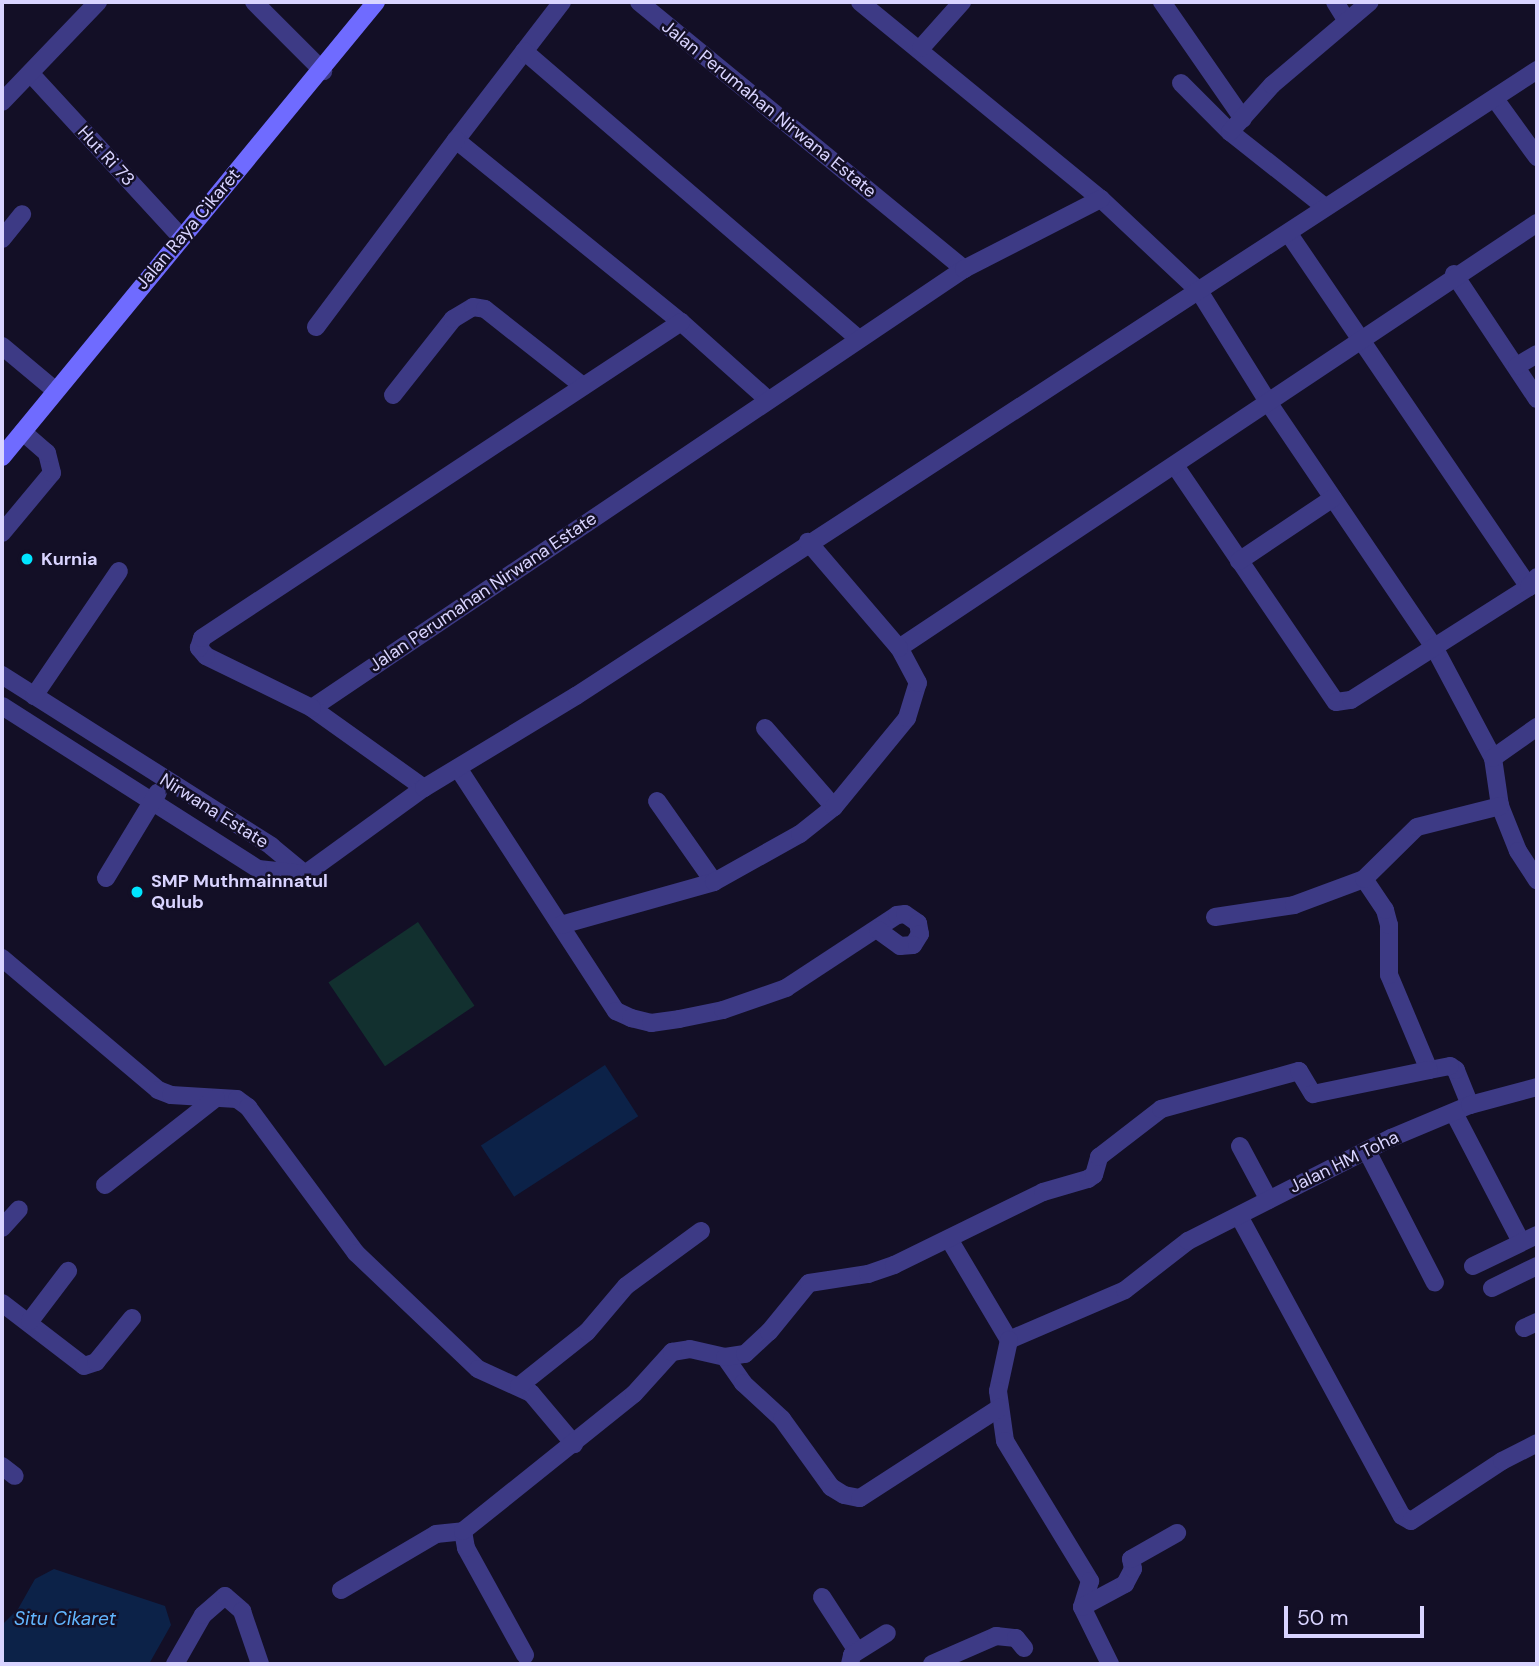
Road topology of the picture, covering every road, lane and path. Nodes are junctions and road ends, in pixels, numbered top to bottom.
1 (97, 2) edge
2 (254, 2) edge
3 (376, 2) edge
4 (562, 2) edge
5 (639, 2) edge
6 (860, 2) edge
7 (962, 2) edge
8 (1162, 2) edge
9 (1335, 2) edge
10 (1370, 2) edge
11 (1347, 21) junction
12 (921, 48) junction
13 (524, 51) junction
14 (1537, 70) edge
15 (323, 71) junction
16 (31, 75) junction
17 (1181, 83) dead end
18 (1495, 99) junction
19 (2, 102) edge
20 (1236, 125) junction
21 (456, 140) junction
22 (1537, 157) edge
23 (1101, 199) junction
24 (1325, 207) junction
25 (22, 214) dead end
26 (1537, 223) edge
27 (1289, 234) junction
28 (181, 237) junction
29 (2, 239) edge
30 (964, 269) junction
31 (1454, 274) junction
32 (1199, 291) junction
33 (681, 322) junction
34 (316, 327) dead end
35 (859, 339) junction
36 (1363, 339) junction
37 (2, 346) edge
38 (1537, 354) edge
39 (1517, 366) junction
40 (583, 386) junction
41 (57, 391) junction
42 (393, 395) dead end
43 (767, 399) junction
44 (1537, 399) edge
45 (1270, 405) junction
46 (23, 432) junction
47 (2, 457) edge
48 (1176, 467) junction
49 (1333, 498) junction
50 (2, 533) edge
51 (808, 542) junction
52 (1239, 561) junction
53 (119, 571) dead end
54 (1533, 582) edge
55 (1434, 647) junction
56 (899, 648) junction
57 (2, 675) edge
58 (34, 696) junction
59 (2, 706) edge
60 (312, 708) junction
61 (1537, 727) edge
62 (765, 728) dead end
63 (1493, 758) junction
64 (458, 768) junction
65 (165, 779) junction
66 (424, 788) junction
67 (152, 801) junction
68 (657, 801) dead end
69 (1500, 806) junction
70 (834, 807) junction
71 (305, 874) junction
72 (106, 878) dead end
73 (1364, 878) junction
74 (1537, 880) edge
75 (714, 882) junction
76 (1215, 917) dead end
77 (561, 925) junction
78 (878, 930) dead end
79 (2, 958) edge
80 (1429, 1070) junction
81 (1537, 1087) edge
82 (216, 1098) junction
83 (1462, 1109) junction
84 (1240, 1146) dead end
85 (1367, 1151) junction
86 (105, 1185) dead end
87 (1269, 1200) junction
88 (19, 1209) dead end
89 (1239, 1216) junction
90 (2, 1228) edge
91 (701, 1231) dead end
92 (1529, 1237) edge
93 (950, 1239) junction
94 (1473, 1266) dead end
95 (1537, 1266) edge
96 (68, 1271) dead end
97 (1435, 1283) dead end
98 (1492, 1288) dead end
99 (2, 1303) edge
100 (132, 1318) dead end
101 (30, 1321) junction
102 (1009, 1340) junction
103 (725, 1357) junction
104 (519, 1386) junction
105 (999, 1408) junction
106 (1537, 1443) edge
107 (574, 1444) junction
108 (463, 1531) junction
109 (1177, 1533) dead end
110 (341, 1590) dead end
111 (822, 1597) dead end
112 (1082, 1606) junction
113 (887, 1633) dead end
114 (1024, 1648) dead end
115 (853, 1658) edge
116 (523, 1661) edge
117 (175, 1664) edge
118 (260, 1664) edge
119 (932, 1664) edge
120 (1110, 1664) edge

1 - 16 street
2 - 15 street
3 - 15 main road, Jalan Raya Cikaret
4 - 13 street
5 - 30 street, Jalan Perumahan Nirwana Estate
6 - 12 street
7 - 12 street
8 - 20 street
9 - 11 street
10 - 11 street
11 - 20 street
12 - 23 street
13 - 21 street
13 - 35 street
14 - 18 street
15 - 28 main road, Jalan Raya Cikaret
16 - 19 street
16 - 28 street, Hut Ri 73
17 - 20 street
18 - 22 street
18 - 24 street
20 - 24 street
21 - 33 street
21 - 34 street
23 - 30 street, Jalan Perumahan Nirwana Estate
23 - 32 street
24 - 27 street
25 - 29 street
26 - 31 street
27 - 32 street
27 - 36 street
28 - 41 main road, Jalan Raya Cikaret
30 - 35 street, Jalan Perumahan Nirwana Estate
31 - 36 street
31 - 39 street
32 - 45 street
32 - 51 street
33 - 40 street
33 - 43 street
35 - 43 street, Jalan Perumahan Nirwana Estate
36 - 45 street
36 - 54 street
37 - 41 street
38 - 39 street
39 - 44 street
40 - 42 street
40 - 60 street
41 - 46 main road, Jalan Raya Cikaret
43 - 60 street, Jalan Perumahan Nirwana Estate
45 - 48 street
45 - 49 street
46 - 47 main road, Jalan Raya Cikaret
46 - 50 street
48 - 52 street
48 - 56 street
49 - 52 street
49 - 55 street
51 - 56 street
51 - 64 street
52 - 55 street
53 - 58 street
54 - 55 street
55 - 63 street
56 - 70 street
57 - 58 street, Nirwana Estate
58 - 65 street, Nirwana Estate
59 - 67 street, Nirwana Estate
60 - 66 street
61 - 63 street
62 - 70 street
63 - 69 street
64 - 66 street
64 - 77 street
65 - 67 street
65 - 71 street, Nirwana Estate
66 - 71 street
67 - 71 street, Nirwana Estate
67 - 72 street
68 - 75 street
69 - 73 street
69 - 74 street
70 - 75 street
73 - 76 street
73 - 80 street
75 - 77 street
77 - 78 street
79 - 82 street
80 - 83 street
80 - 93 street
81 - 83 street, Jalan HM Toha
82 - 86 street
82 - 104 street
83 - 85 street, Jalan HM Toha
83 - 92 street
84 - 87 street
85 - 87 street, Jalan HM Toha
85 - 97 street
87 - 89 street, Jalan HM Toha
88 - 90 street
89 - 102 street, Jalan HM Toha
89 - 106 street
91 - 104 street
92 - 94 street
93 - 102 street
93 - 103 street
95 - 98 street
96 - 101 street
99 - 101 street
100 - 101 street
102 - 105 street
103 - 105 street
103 - 107 street
104 - 107 street
105 - 112 street
107 - 108 street
108 - 110 street
108 - 116 street
109 - 112 street
111 - 115 street
112 - 120 street
113 - 115 street
114 - 119 street
117 - 118 street

